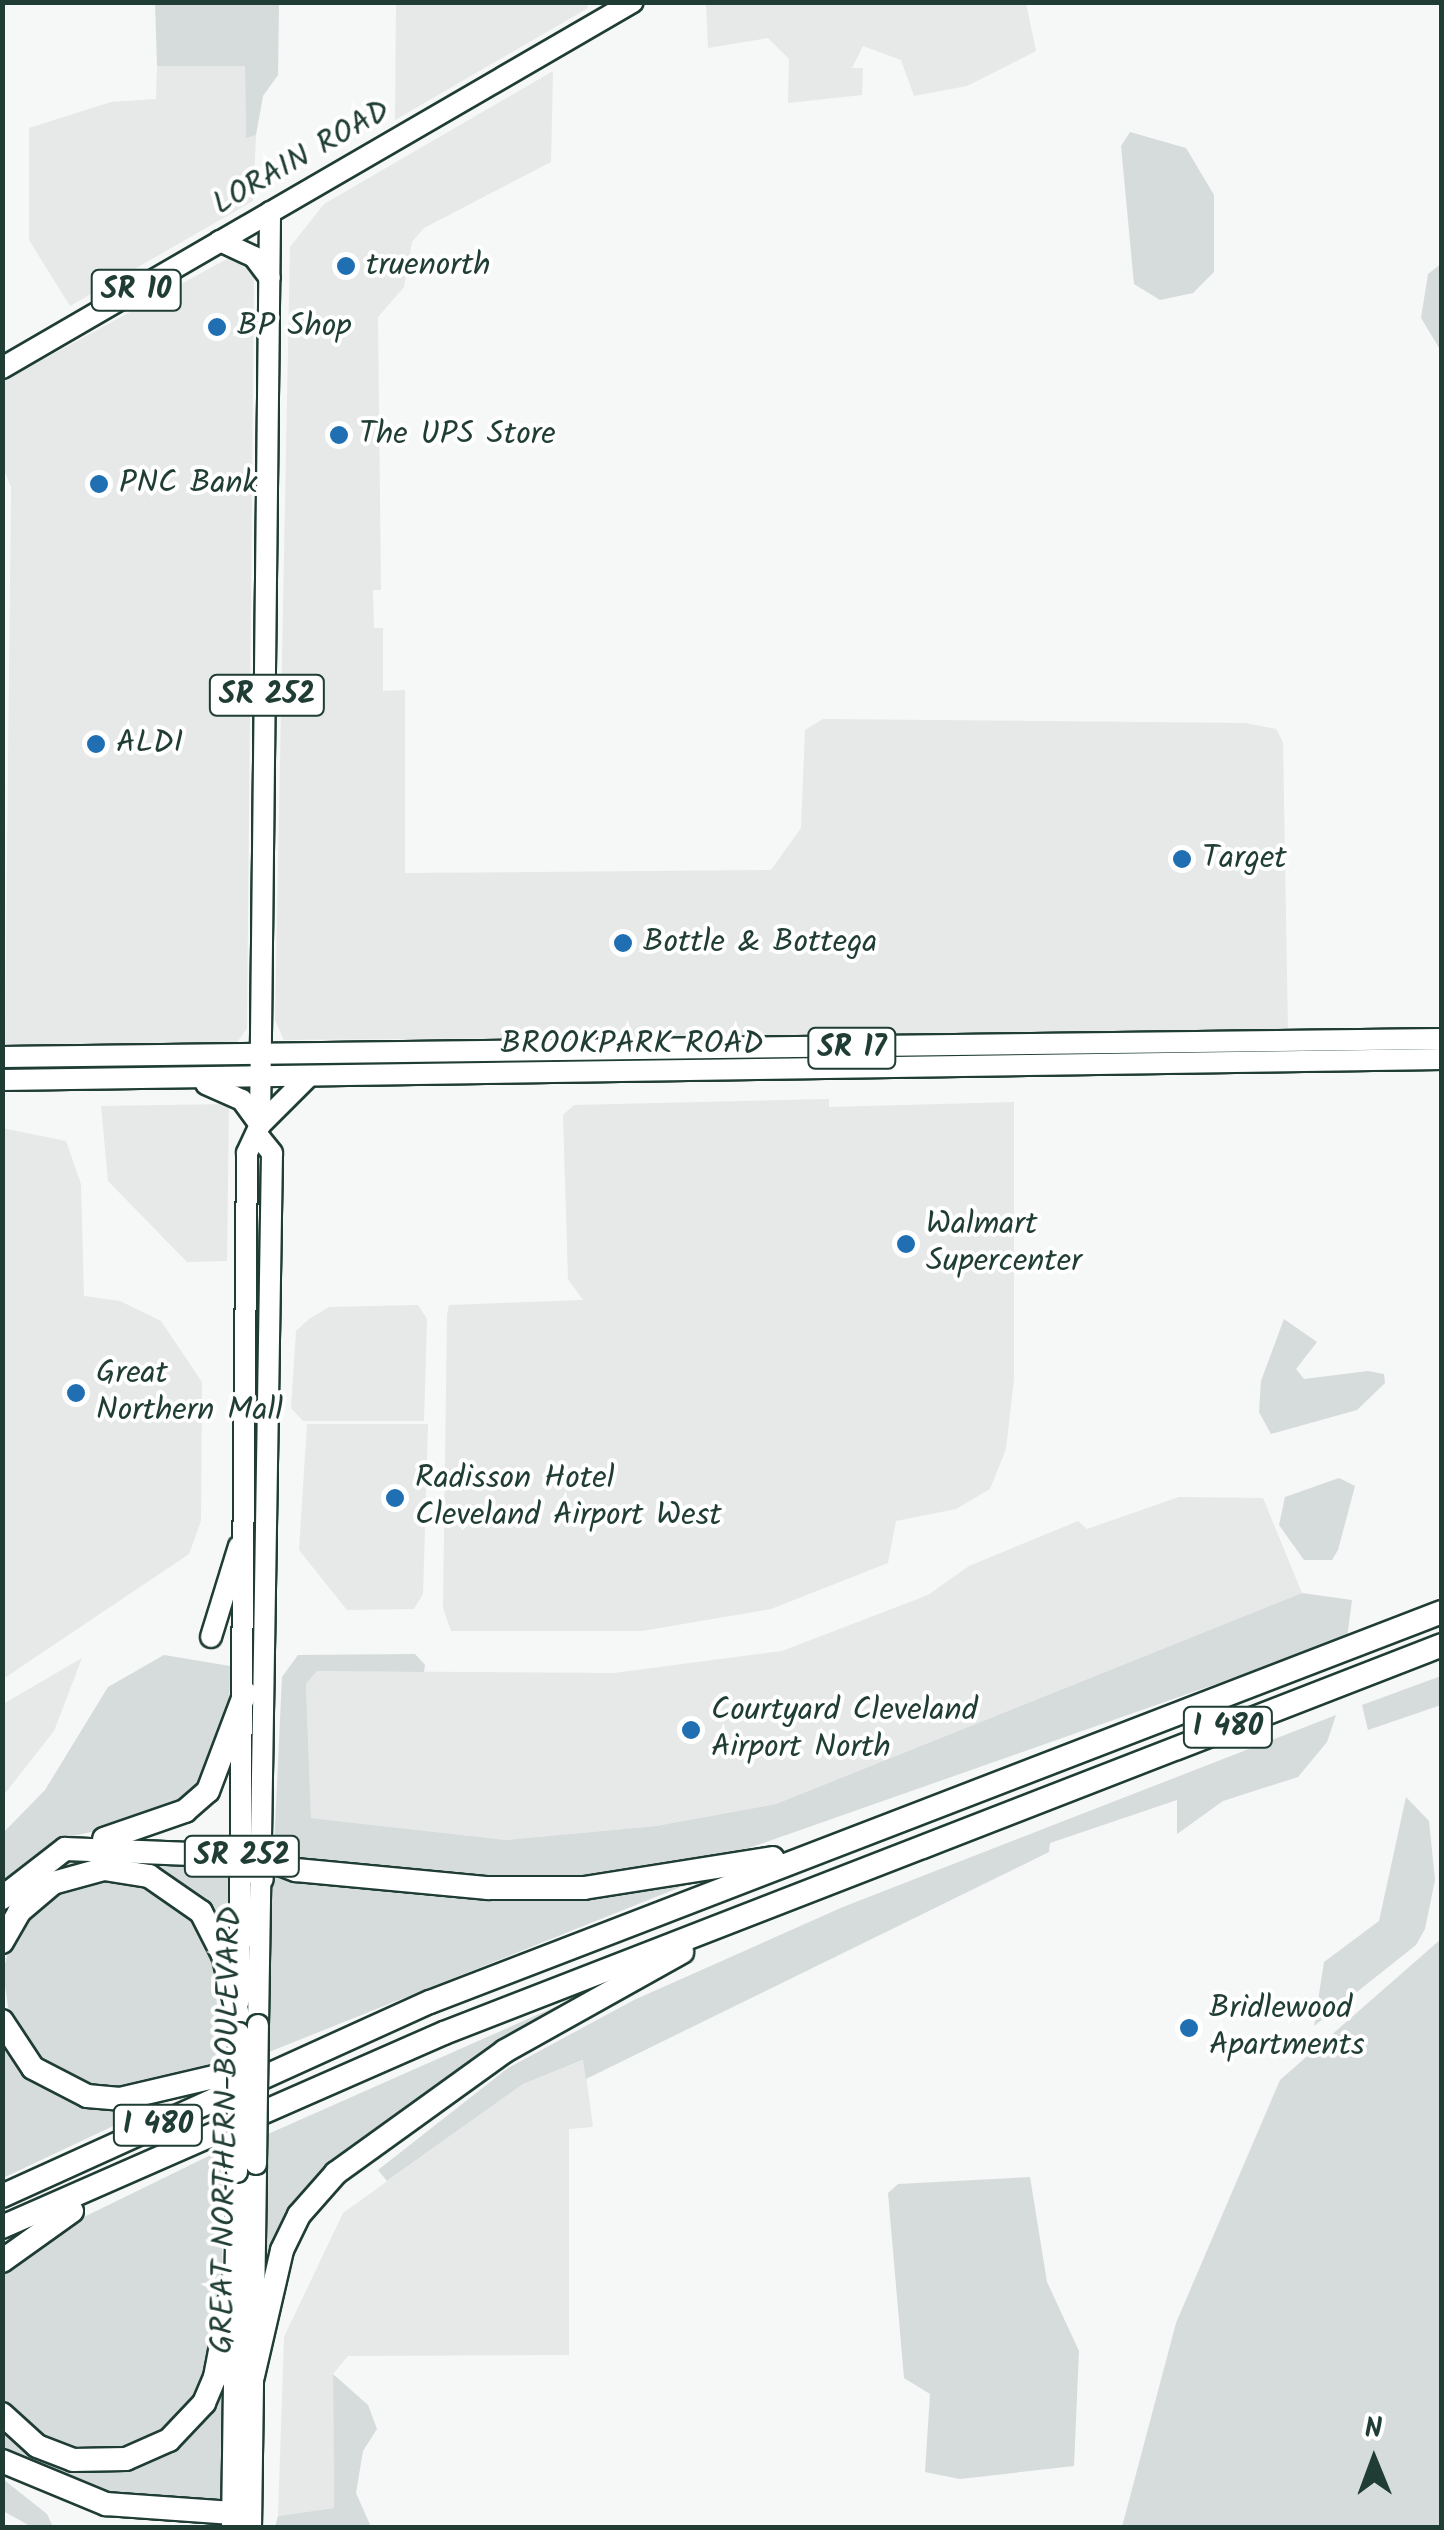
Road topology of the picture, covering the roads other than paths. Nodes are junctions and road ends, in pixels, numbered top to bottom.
1 (633, 2) edge
2 (270, 212) junction
3 (220, 242) junction
4 (270, 278) junction
5 (2, 368) edge
6 (1442, 1039) edge
7 (262, 1054) junction
8 (2, 1057) edge
9 (1442, 1060) edge
10 (308, 1076) junction
11 (174, 1077) junction
12 (261, 1077) junction
13 (2, 1080) edge
14 (260, 1131) junction
15 (244, 1530) junction
16 (1442, 1612) edge
17 (211, 1637) dead end
18 (1442, 1645) edge
19 (245, 1694) junction
20 (65, 1848) junction
21 (820, 1849) junction
22 (252, 1851) junction
23 (262, 1879) joint
24 (2, 1898) edge
25 (759, 1911) junction
26 (2, 1942) edge
27 (2, 2021) edge
28 (245, 2025) junction
29 (313, 2051) junction
30 (162, 2156) junction
31 (247, 2168) junction
32 (2, 2196) edge
33 (2, 2226) edge
34 (2, 2262) edge
35 (235, 2272) junction
36 (254, 2376) junction
37 (2, 2414) edge
38 (2, 2462) edge
39 (242, 2520) edge

1 - 2 main road, LORAIN ROAD / SR 10
2 - 3 main road, LORAIN ROAD / SR 10
2 - 4 main road, GREAT NORTHERN BOULEVARD / SR 252
3 - 4 main road
3 - 5 main road, LORAIN ROAD / SR 10
4 - 7 main road, GREAT NORTHERN BOULEVARD / SR 252
6 - 7 main road, BROOKPARK ROAD / SR 17
7 - 8 main road, BROOKPARK ROAD / SR 17
7 - 12 main road, GREAT NORTHERN BOULEVARD / SR 252
9 - 10 main road, BROOKPARK ROAD / SR 17
10 - 12 main road, BROOKPARK ROAD / SR 17
10 - 14 main road
11 - 12 main road, BROOKPARK ROAD / SR 17
11 - 13 main road, BROOKPARK ROAD / SR 17
11 - 14 main road
12 - 14 main road, GREAT NORTHERN BOULEVARD / SR 252
14 - 15 main road, GREAT NORTHERN BOULEVARD / SR 252
14 - 22 main road, GREAT NORTHERN BOULEVARD / SR 252
15 - 17 main road
15 - 19 main road, GREAT NORTHERN BOULEVARD / SR 252
16 - 21 highway, I 480
18 - 25 highway, I 480
19 - 20 highway
19 - 22 main road, GREAT NORTHERN BOULEVARD / SR 252
20 - 22 highway
20 - 24 highway
21 - 22 highway
21 - 29 highway, I 480
22 - 23 highway
22 - 28 main road, GREAT NORTHERN BOULEVARD / SR 252
23 - 28 main road, GREAT NORTHERN BOULEVARD / SR 252
25 - 30 highway, I 480
25 - 36 highway
26 - 28 highway
27 - 29 highway
28 - 31 main road, GREAT NORTHERN BOULEVARD / SR 252, bridge
29 - 32 highway, I 480
30 - 33 highway, I 480
30 - 34 highway
31 - 35 main road, GREAT NORTHERN BOULEVARD / SR 252
31 - 36 main road, GREAT NORTHERN BOULEVARD / SR 252
35 - 37 highway
35 - 39 main road, GREAT NORTHERN BOULEVARD / SR 252
36 - 39 main road, GREAT NORTHERN BOULEVARD / SR 252
38 - 39 highway

